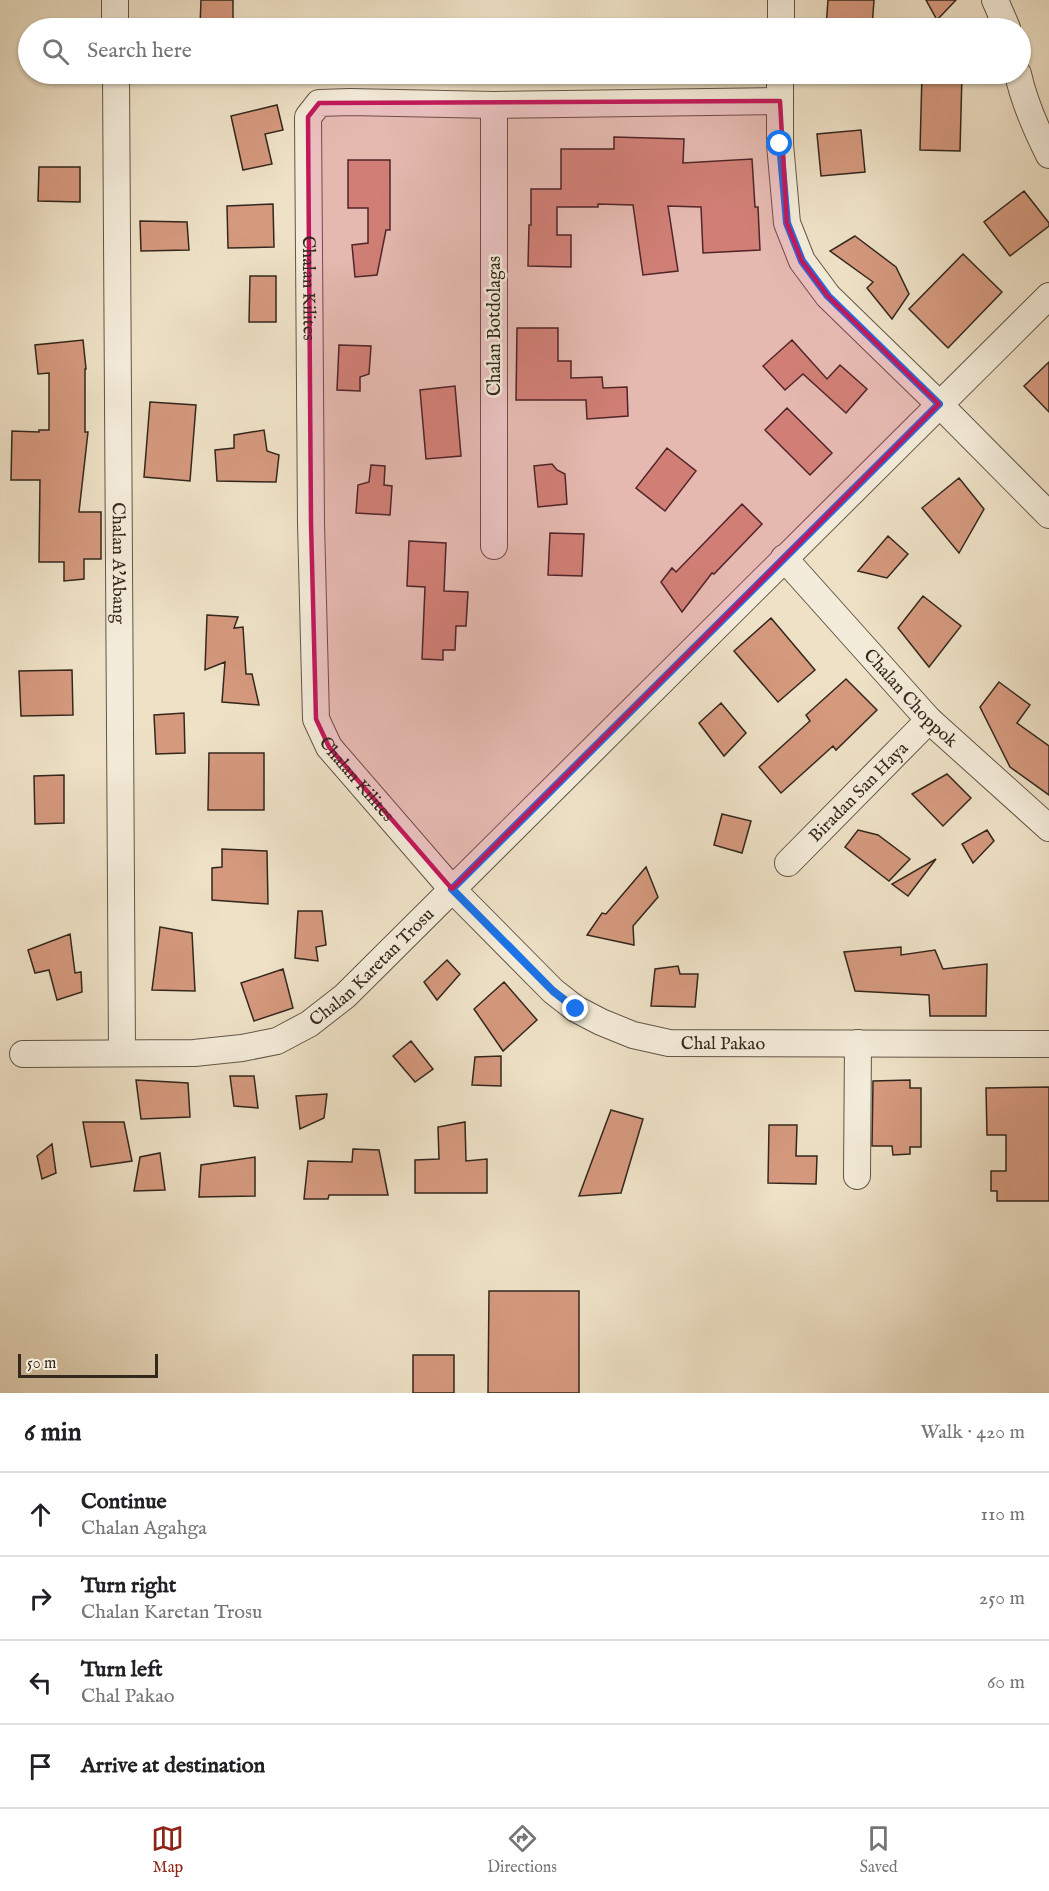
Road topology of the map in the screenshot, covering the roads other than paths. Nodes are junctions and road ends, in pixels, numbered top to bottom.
1 (115, 0) edge
2 (782, 0) edge
3 (995, 0) edge
4 (115, 18) edge
5 (781, 18) edge
6 (1003, 18) edge
7 (116, 84) edge
8 (780, 84) edge
9 (1021, 84) edge
10 (780, 101) junction
11 (494, 105) junction
12 (1049, 155) edge
13 (1049, 296) edge
14 (939, 404) junction
15 (1049, 515) edge
16 (494, 546) dead end
17 (784, 558) junction
18 (929, 720) junction
19 (1049, 828) edge
20 (788, 863) dead end
21 (452, 889) junction
22 (858, 1043) junction
23 (1049, 1044) edge
24 (122, 1053) junction
25 (23, 1054) dead end
26 (857, 1176) dead end

1 - 4 street
2 - 5 street
3 - 6 street
7 - 24 street, Chalan A'Abang
8 - 10 street
9 - 12 street
10 - 11 street, Chalan Kilites
10 - 14 street
11 - 16 street, Chalan Botdolagas
11 - 21 street, Chalan Kilites
13 - 14 street, Chalan Karetan Trosu
14 - 15 street
14 - 17 street, Chalan Karetan Trosu
17 - 18 street, Chalan Choppok
17 - 21 street, Chalan Karetan Trosu
18 - 19 street, Chalan Choppok
18 - 20 street, Biradan San Haya
21 - 22 street, Chal Pakao
21 - 24 street, Chalan Karetan Trosu
22 - 23 street, Chal Pakao
22 - 26 street
24 - 25 street, Chalan Karetan Trosu

